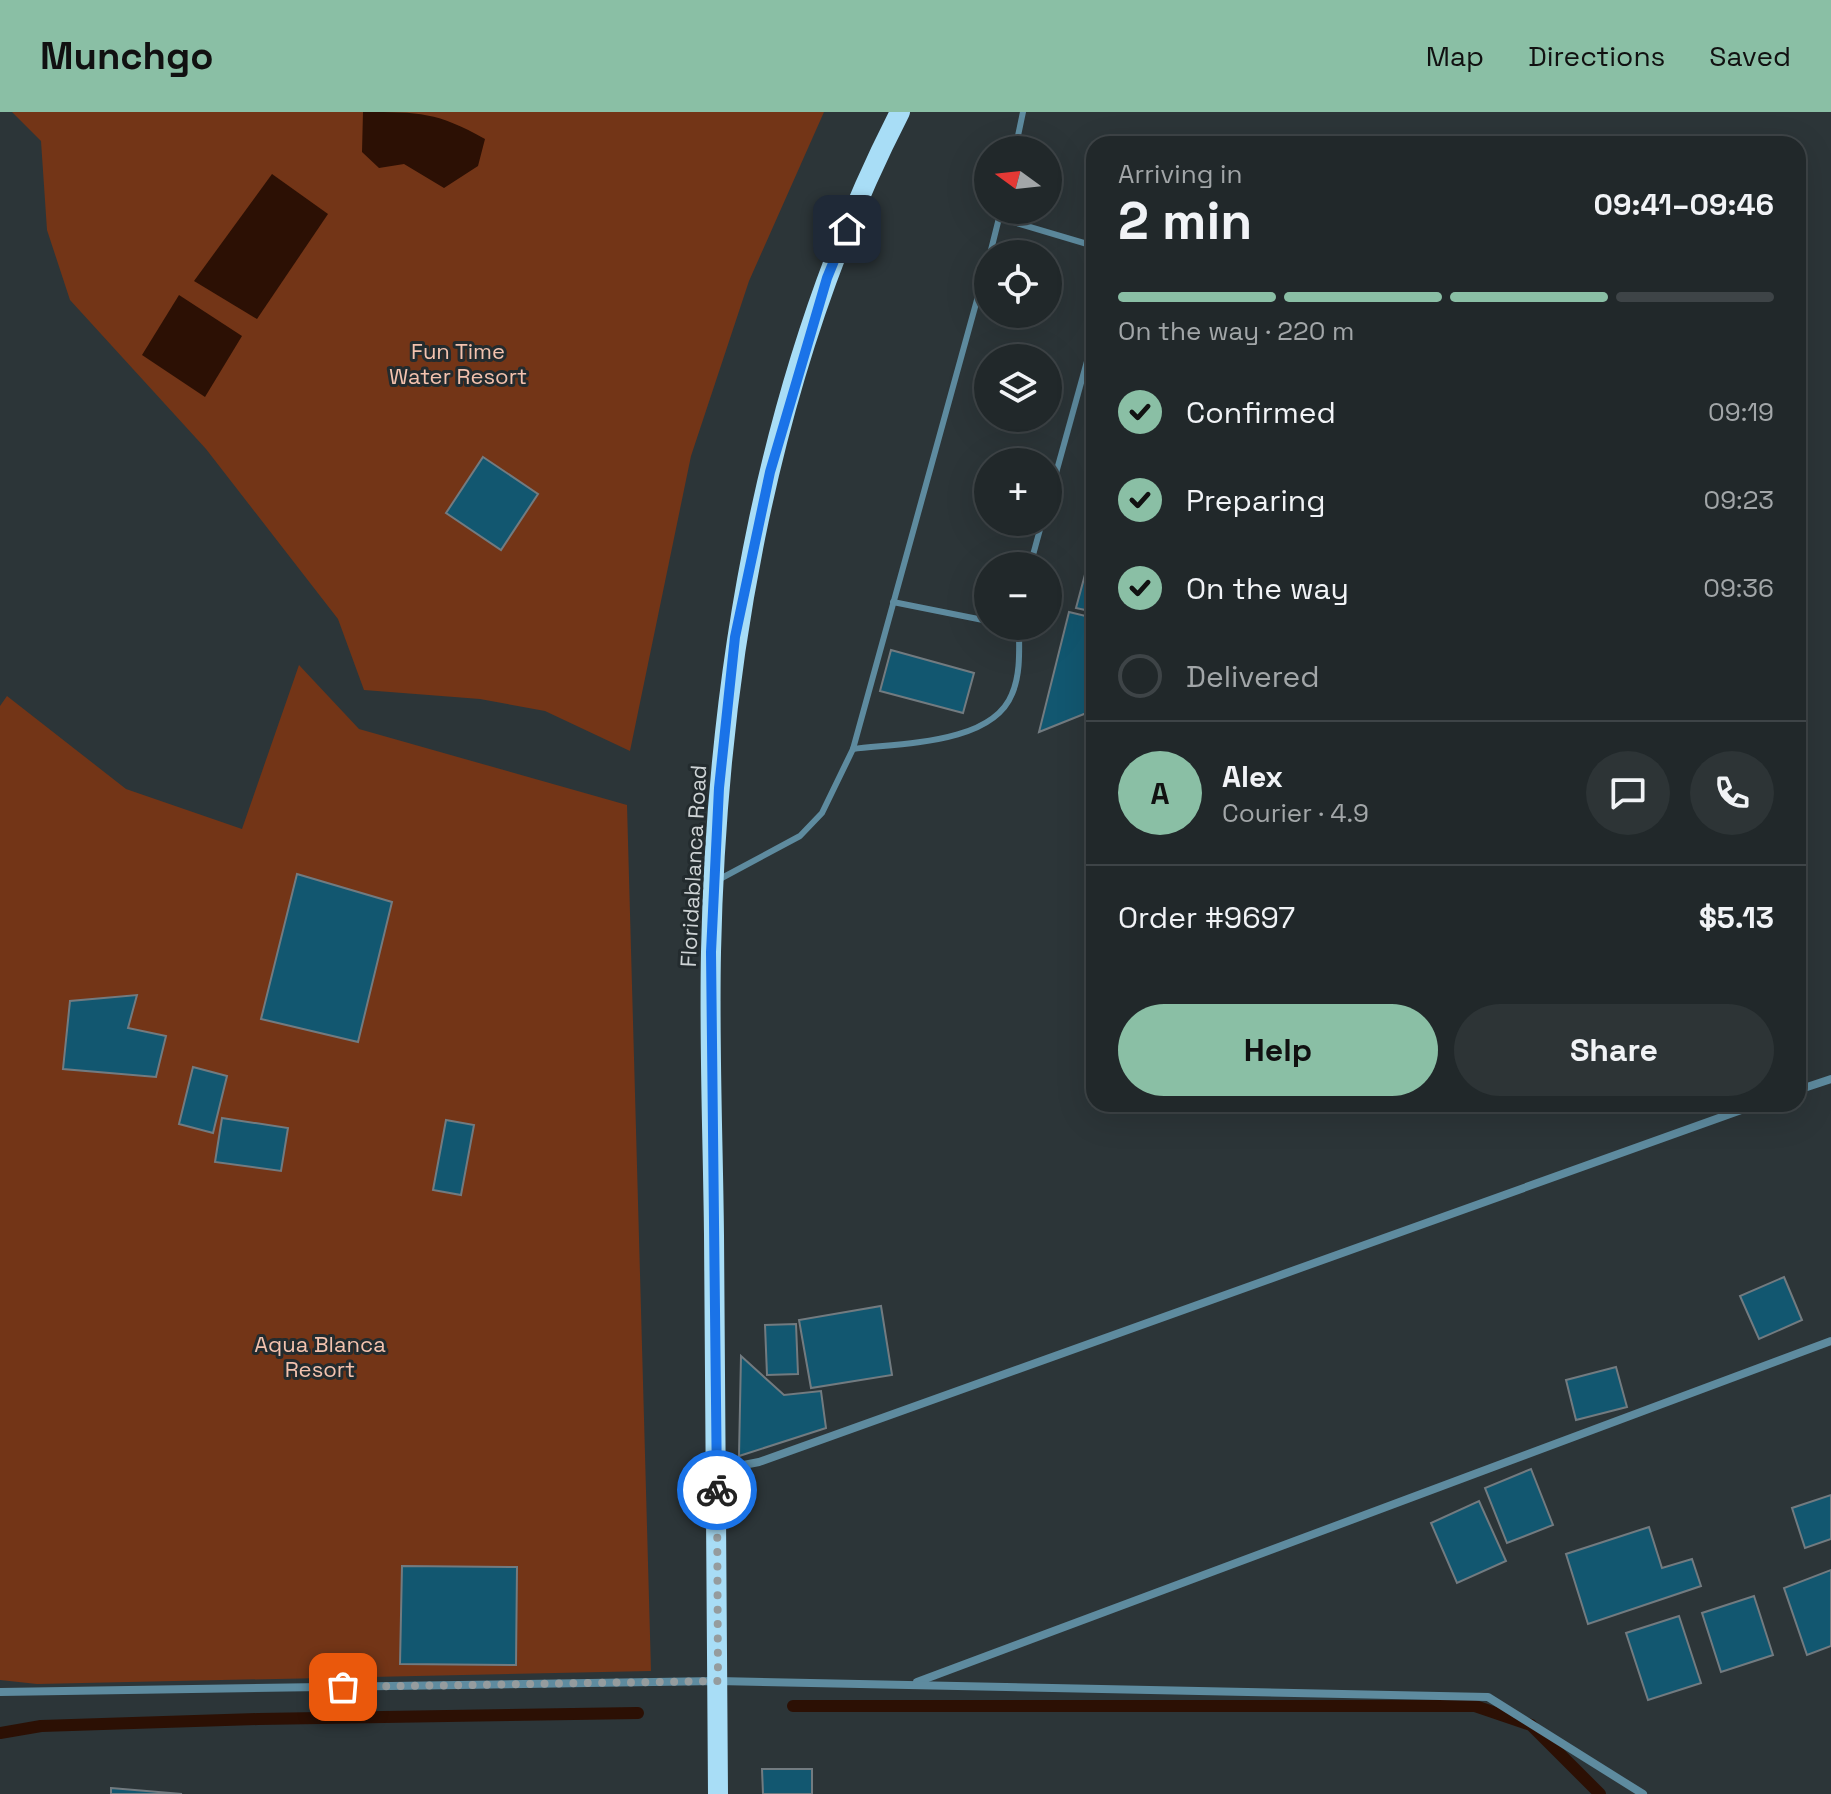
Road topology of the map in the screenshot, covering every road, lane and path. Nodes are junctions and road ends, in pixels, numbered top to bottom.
1 (900, 112) edge
2 (1023, 112) edge
3 (1018, 136) edge
4 (1029, 224) edge
5 (1086, 243) edge
6 (974, 310) edge
7 (1086, 365) edge
8 (1062, 451) edge
9 (893, 602) junction
10 (974, 620) edge
11 (1019, 640) edge
12 (853, 749) junction
13 (714, 882) junction
14 (1831, 1079) edge
15 (1806, 1087) edge
16 (1736, 1112) edge
17 (1831, 1341) edge
18 (716, 1470) junction
19 (718, 1681) junction
20 (912, 1684) junction
21 (0, 1692) edge
22 (718, 1794) edge
23 (1643, 1794) edge

1 - 13 main road, Floridablanca Road
2 - 3 lane
4 - 5 lane
6 - 9 lane
7 - 8 lane
9 - 10 lane
9 - 12 lane
11 - 12 lane
12 - 13 lane
13 - 18 main road, Floridablanca Road
14 - 15 street
16 - 18 street
17 - 20 street
18 - 19 main road, Floridablanca Road
19 - 20 street
19 - 21 street
19 - 22 main road, Floridablanca Road
20 - 23 street

